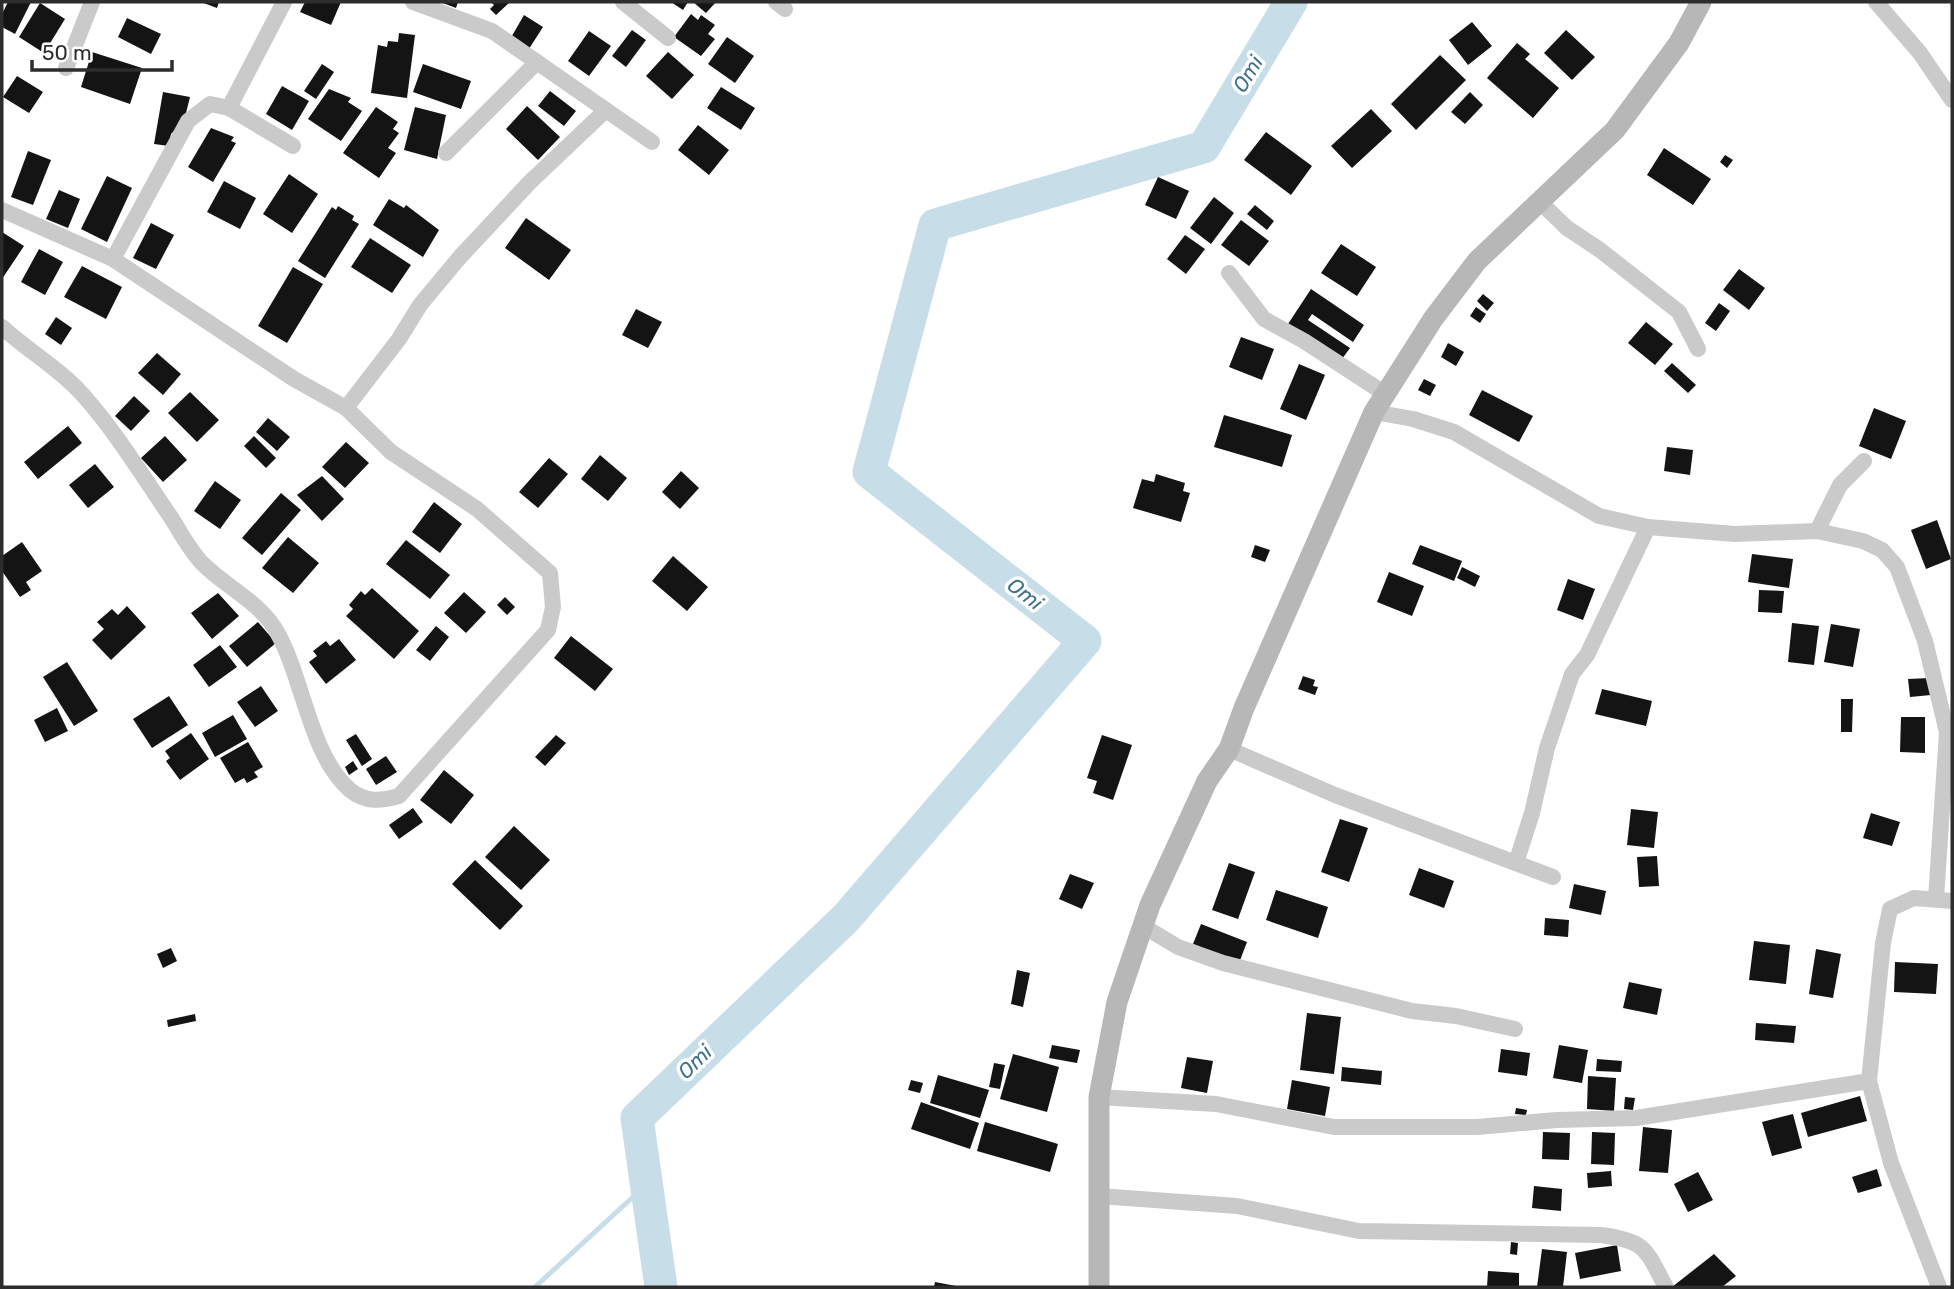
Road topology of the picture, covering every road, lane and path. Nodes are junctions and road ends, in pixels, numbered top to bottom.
1 (92, 2) edge
2 (284, 2) edge
3 (413, 2) edge
4 (623, 2) edge
5 (1701, 2) edge
6 (1876, 2) edge
7 (668, 38) dead end
8 (537, 62) junction
9 (66, 68) dead end
10 (1952, 100) edge
11 (229, 108) junction
12 (606, 110) junction
13 (652, 142) dead end
14 (293, 146) dead end
15 (446, 153) dead end
16 (1539, 201) junction
17 (2, 210) edge
18 (113, 259) junction
19 (1230, 273) dead end
20 (2, 327) edge
21 (1698, 349) dead end
22 (1381, 403) junction
23 (346, 408) junction
24 (1864, 461) dead end
25 (1648, 527) junction
26 (1817, 531) junction
27 (1229, 750) junction
28 (1516, 863) junction
29 (1553, 877) dead end
30 (1944, 900) edge
31 (1143, 926) junction
32 (1515, 1029) dead end
33 (1869, 1081) junction
34 (1099, 1097) junction
35 (1099, 1195) junction
36 (1099, 1287) edge
37 (1667, 1287) edge
38 (1939, 1287) edge

1 - 9 street
2 - 11 street
3 - 8 street
4 - 7 street
5 - 16 main road
6 - 10 street
8 - 12 street
8 - 15 street
11 - 14 street
11 - 18 street
12 - 13 street
12 - 23 street
16 - 21 street
16 - 22 main road
17 - 18 street
18 - 23 street
19 - 22 street
20 - 23 street
22 - 25 street
22 - 27 main road
24 - 26 street
25 - 26 street
25 - 28 street
26 - 30 street
27 - 28 street
27 - 31 main road
28 - 29 street
30 - 33 street
31 - 32 street
31 - 34 main road
33 - 34 street
33 - 38 street
34 - 35 main road
35 - 36 main road
35 - 37 street

